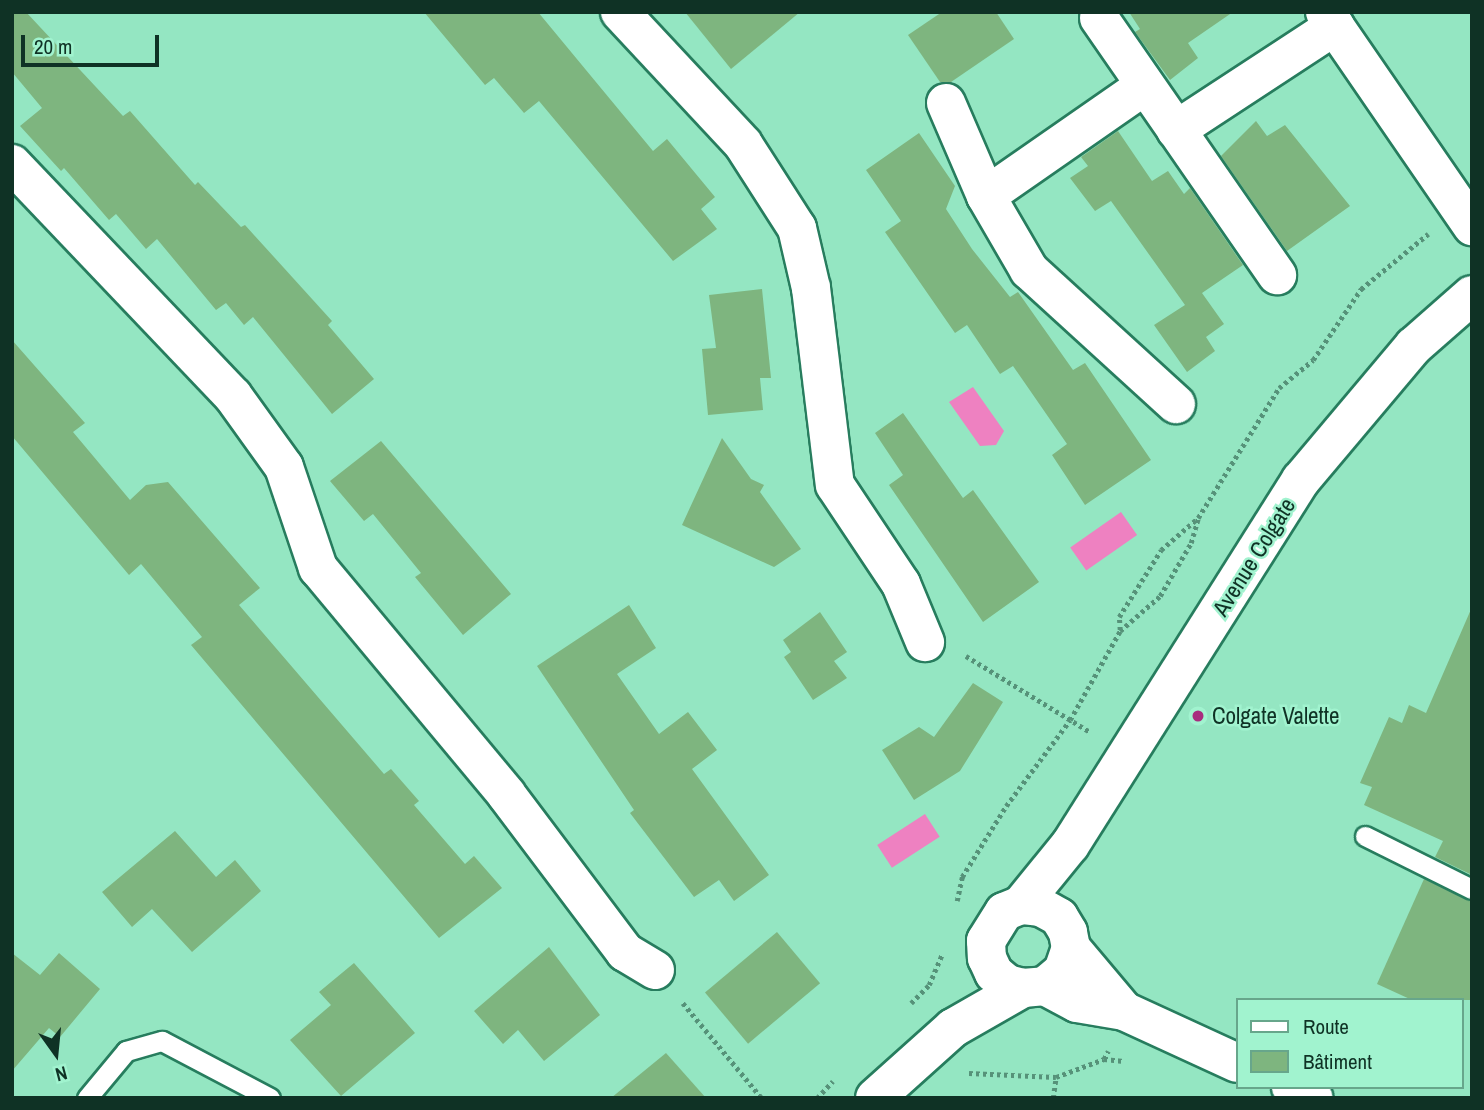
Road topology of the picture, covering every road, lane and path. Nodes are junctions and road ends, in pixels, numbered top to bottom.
1 (620, 12) edge
2 (1099, 18) dead end
3 (1330, 19) edge
4 (1143, 88) junction
5 (946, 103) dead end
6 (1176, 130) junction
7 (12, 164) edge
8 (986, 196) junction
9 (1472, 226) edge
10 (1433, 230) dead end
11 (1277, 275) dead end
12 (1472, 296) edge
13 (1176, 404) dead end
14 (1198, 518) junction
15 (1120, 631) junction
16 (925, 642) joint
17 (1070, 720) junction
18 (1097, 737) dead end
19 (1365, 836) dead end
20 (1070, 845) junction
21 (1472, 889) edge
22 (1021, 905) junction
23 (951, 910) dead end
24 (1065, 933) junction
25 (944, 951) dead end
26 (987, 958) junction
27 (655, 970) joint
28 (1034, 987) junction
29 (904, 1010) dead end
30 (1124, 1011) junction
31 (953, 1028) junction
32 (1104, 1059) junction
33 (1129, 1060) dead end
34 (1236, 1063) edge
35 (962, 1066) dead end
36 (1056, 1077) junction
37 (836, 1078) dead end
38 (1295, 1089) edge
39 (87, 1098) edge
40 (270, 1098) edge
41 (762, 1098) edge
42 (817, 1098) edge
43 (875, 1098) edge
44 (1053, 1098) edge
45 (1314, 1098) edge

1 - 16 street
2 - 4 street
3 - 6 street
3 - 9 street
4 - 6 street
4 - 8 street
5 - 8 street
6 - 11 street
7 - 27 street
8 - 13 street
10 - 14 path
12 - 20 street, Avenue Colgate
14 - 15 path
14 - 15 path
15 - 17 path
16 - 17 path
17 - 18 path
17 - 23 path
19 - 21 lane
20 - 22 street, Avenue Colgate
20 - 24 street, Avenue Colgate
22 - 24 street
22 - 26 street, Avenue Colgate
24 - 28 street, Avenue Colgate
24 - 30 street
25 - 29 path
26 - 28 street
26 - 31 street, Avenue Colgate
27 - 41 path
28 - 30 street
28 - 31 street, Avenue Colgate
30 - 32 path
30 - 34 street
31 - 43 street, Avenue Colgate
32 - 33 path
32 - 36 path
35 - 36 path
36 - 44 path
37 - 42 path
38 - 45 street
39 - 40 lane

